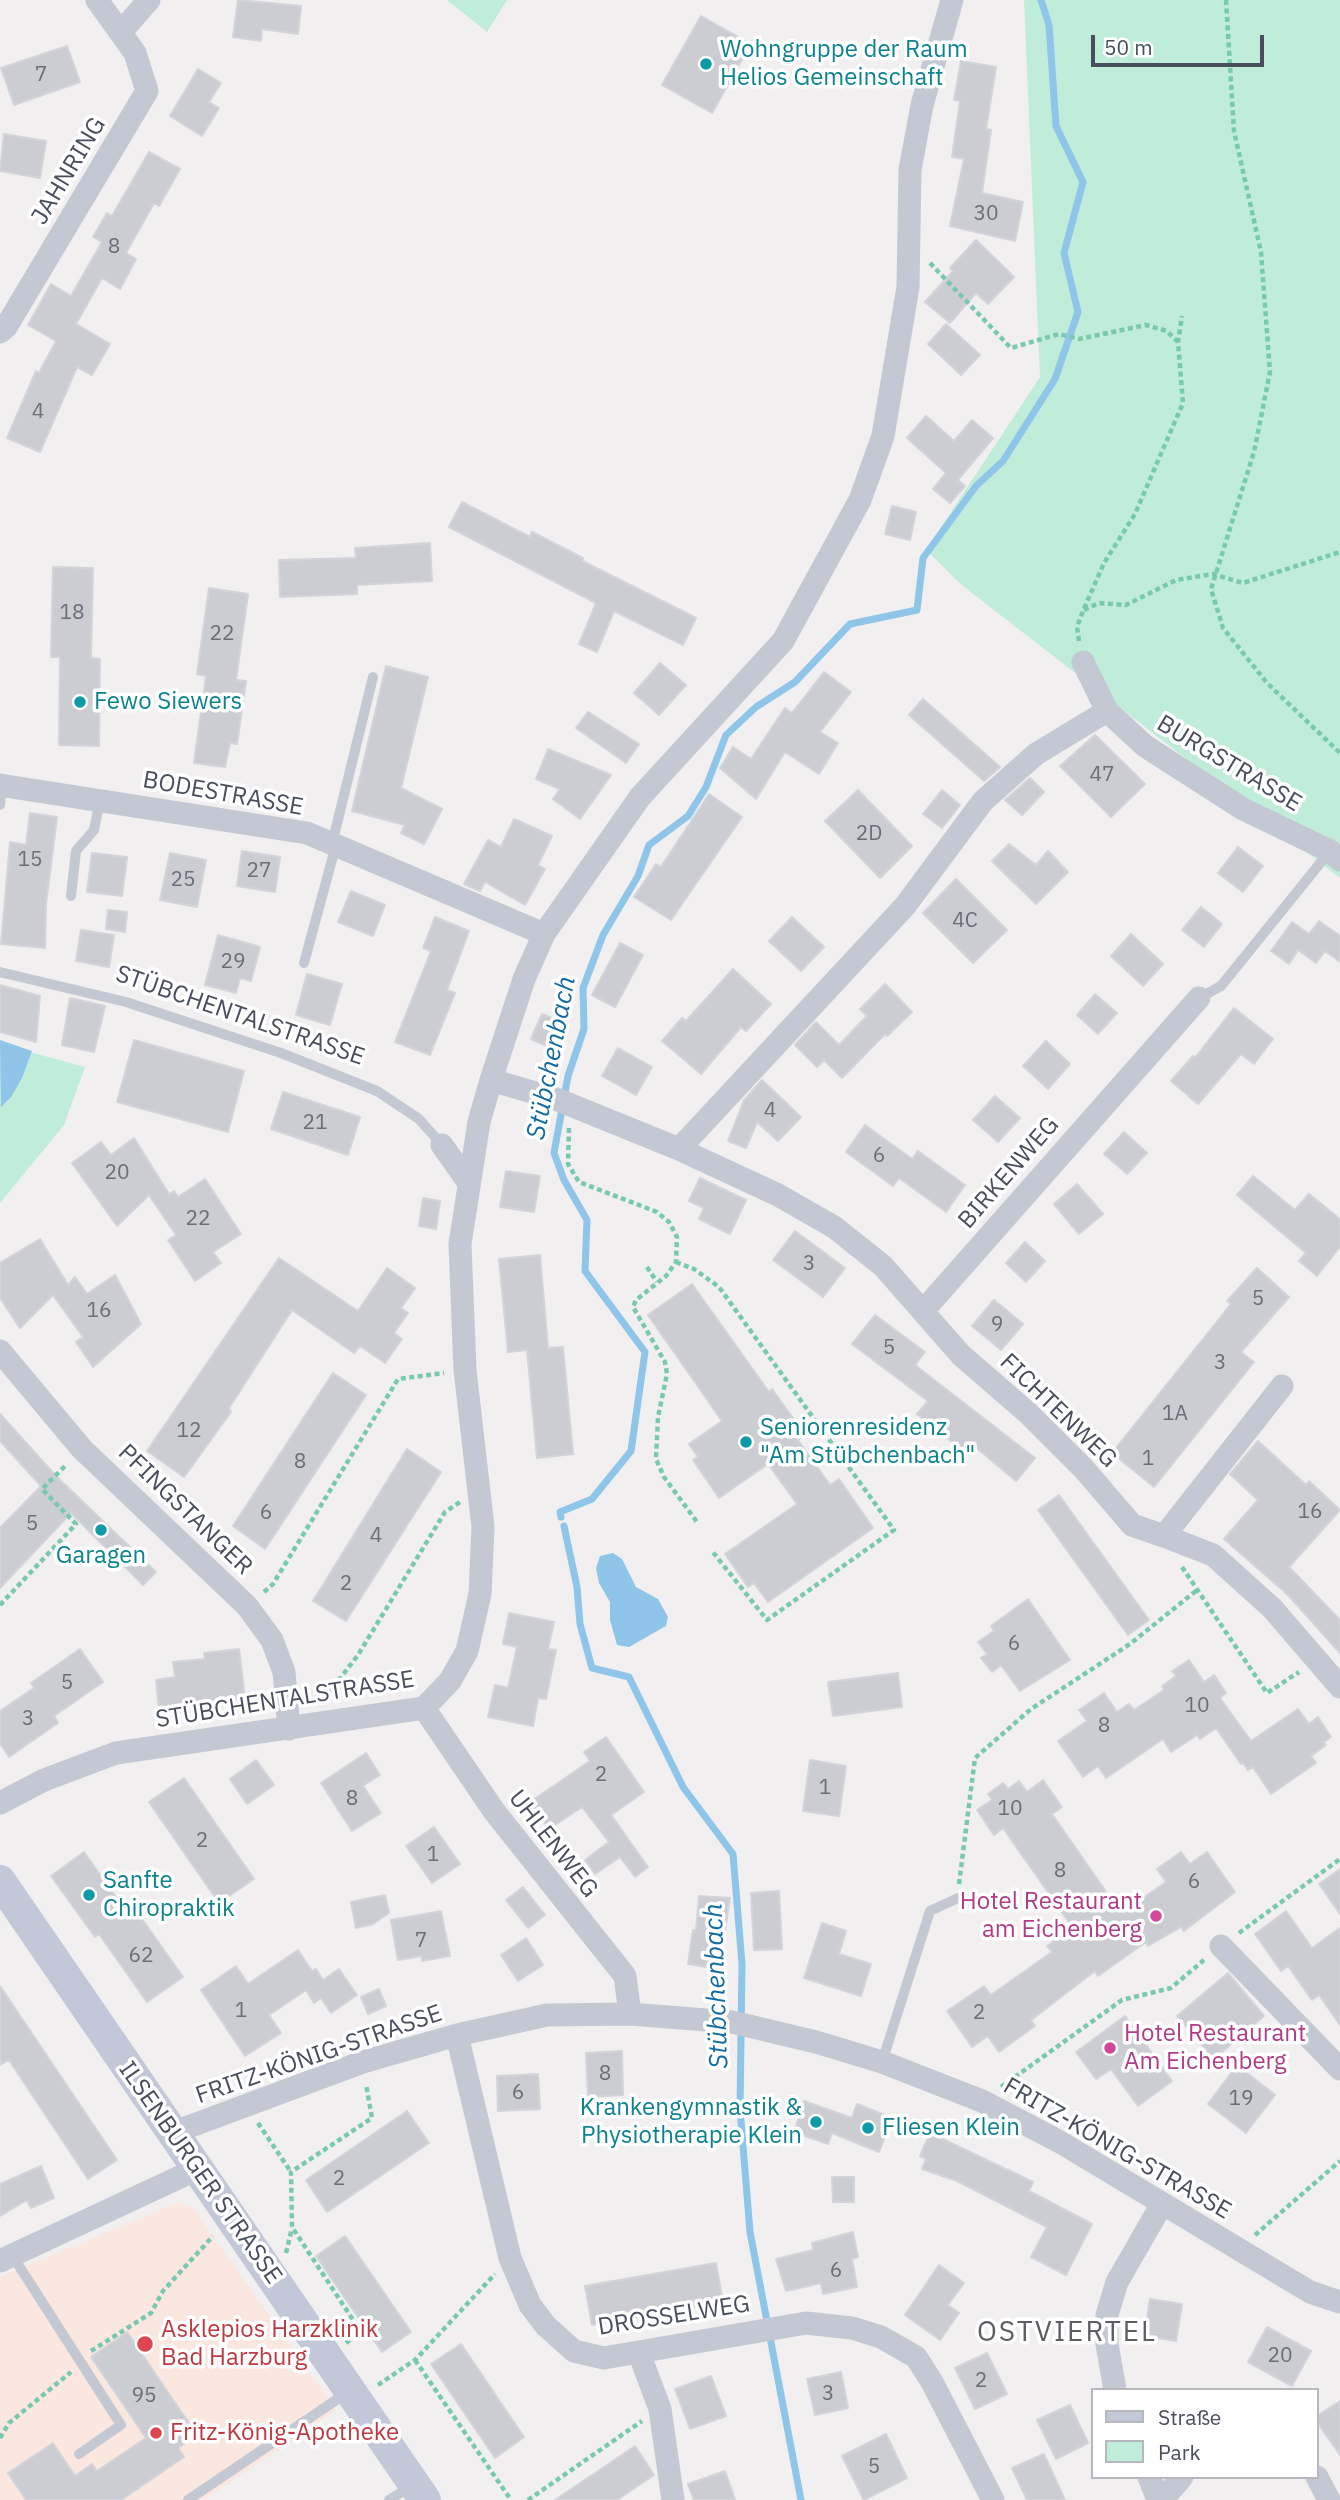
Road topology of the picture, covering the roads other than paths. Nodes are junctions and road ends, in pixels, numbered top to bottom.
1 (97, 0) edge
2 (150, 0) edge
3 (952, 0) edge
4 (121, 32) junction
5 (0, 332) edge
6 (1083, 663) road end
7 (373, 677) dead end
8 (1107, 711) junction
9 (1, 792) edge
10 (100, 800) junction
11 (334, 844) junction
12 (1335, 855) edge
13 (71, 897) dead end
14 (544, 934) junction
15 (304, 963) dead end
16 (0, 972) edge
17 (1199, 998) joint
18 (491, 1080) junction
19 (442, 1145) joint
20 (679, 1149) junction
21 (468, 1182) junction
22 (923, 1311) junction
23 (0, 1351) edge
24 (1282, 1386) dead end
25 (1164, 1536) junction
26 (1340, 1687) edge
27 (425, 1708) junction
28 (296, 1728) junction
29 (3, 1796) edge
30 (0, 1881) edge
31 (958, 1898) road end
32 (1221, 1945) road end
33 (630, 2014) junction
34 (457, 2035) junction
35 (882, 2062) junction
36 (1340, 2069) edge
37 (172, 2133) junction
38 (197, 2169) junction
39 (1161, 2204) junction
40 (6, 2258) edge
41 (1340, 2302) edge
42 (639, 2353) junction
43 (1115, 2388) edge
44 (353, 2395) junction
45 (79, 2454) dead end
46 (1150, 2479) edge
47 (1180, 2479) edge
48 (1318, 2479) edge
49 (410, 2495) edge
50 (188, 2500) edge
51 (673, 2500) edge
52 (993, 2500) edge
53 (1160, 2500) edge
54 (1329, 2500) edge

1 - 4 street, JAHNRING
2 - 4 street
3 - 14 street, STÜBCHENTALSTRASSE
4 - 5 street, JAHNRING
6 - 8 street, BURGSTRASSE
7 - 11 lane
8 - 12 street, BURGSTRASSE
8 - 20 street
9 - 10 street, BODESTRASSE
10 - 11 street, BODESTRASSE
10 - 13 lane
11 - 14 street, BODESTRASSE
11 - 15 lane
12 - 17 lane, BIRKENWEG
14 - 18 street, STÜBCHENTALSTRASSE
16 - 19 lane, STÜBCHENTALSTRASSE
17 - 22 street, BIRKENWEG
18 - 20 street
18 - 21 street, STÜBCHENTALSTRASSE
19 - 21 street, STÜBCHENTALSTRASSE
20 - 22 street
21 - 27 street, STÜBCHENTALSTRASSE
22 - 25 street, FICHTENWEG
23 - 28 street, PFINGSTANGER
24 - 25 street
25 - 26 street, FICHTENWEG
27 - 28 street, STÜBCHENTALSTRASSE
27 - 33 street, UHLENWEG
28 - 29 street, STÜBCHENTALSTRASSE
30 - 37 main road, ILSENBURGER STRASSE
31 - 35 lane
32 - 36 street
33 - 34 street, FRITZ-KÖNIG-STRASSE
33 - 35 street, FRITZ-KÖNIG-STRASSE
34 - 37 street, FRITZ-KÖNIG-STRASSE
34 - 42 street, DROSSELWEG
35 - 39 street, FRITZ-KÖNIG-STRASSE
37 - 38 main road, ILSENBURGER STRASSE
38 - 40 street
38 - 44 main road, ILSENBURGER STRASSE
39 - 41 street, FRITZ-KÖNIG-STRASSE
39 - 43 street
40 - 45 lane
42 - 51 street
42 - 52 street, DROSSELWEG
44 - 49 main road, ILSENBURGER STRASSE
44 - 50 lane
46 - 53 street
47 - 53 street
48 - 54 street

